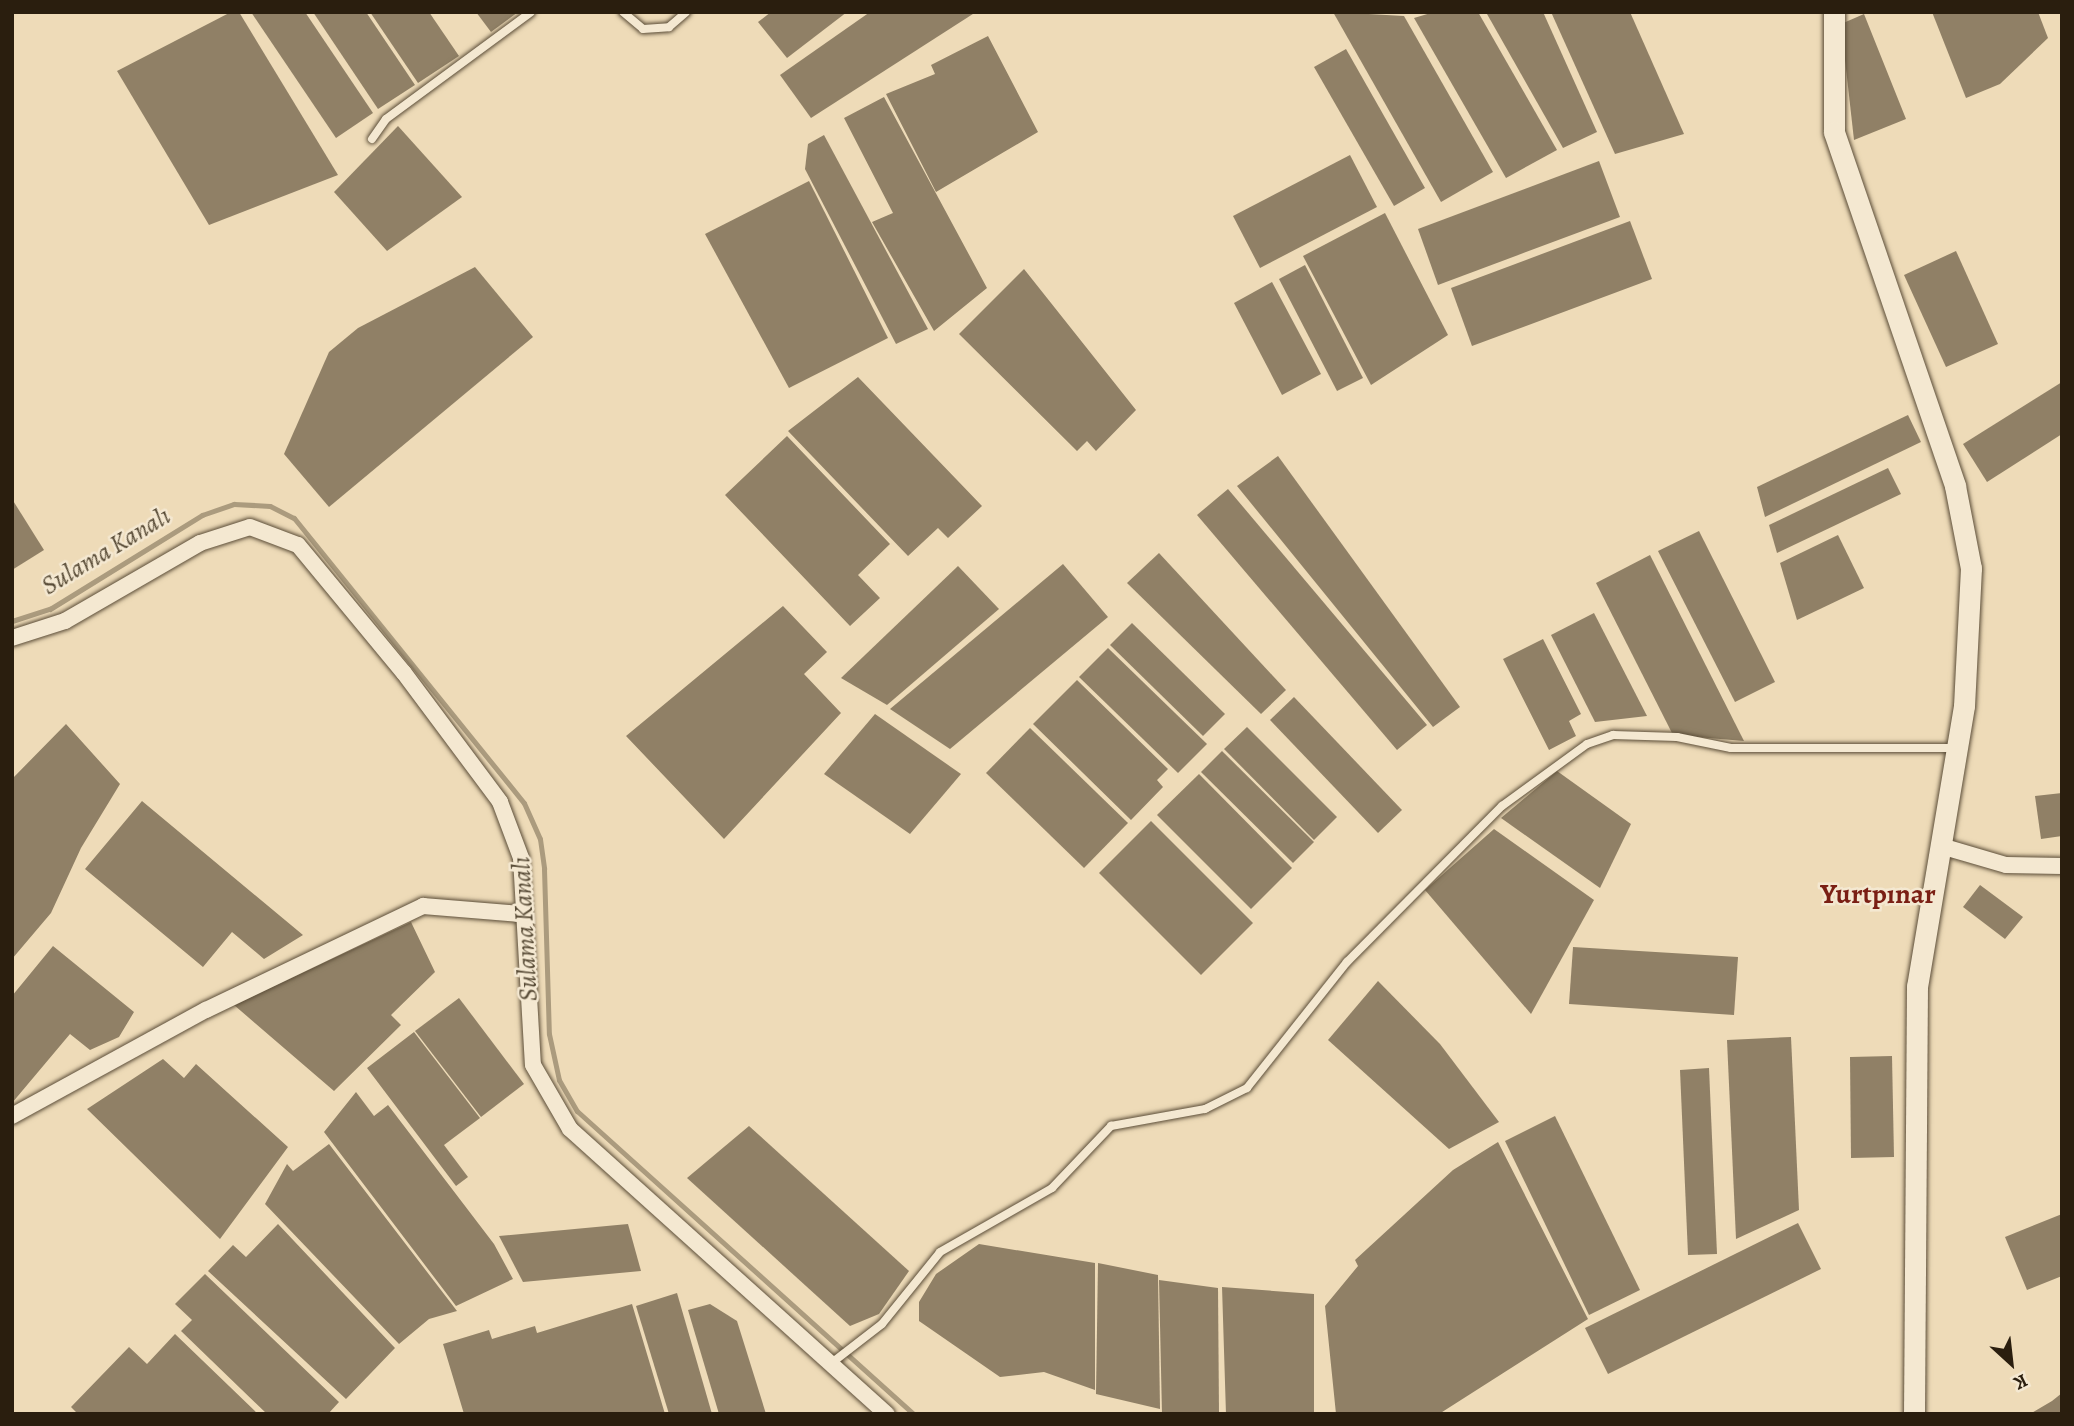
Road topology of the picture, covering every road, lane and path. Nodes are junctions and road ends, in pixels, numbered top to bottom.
1 (531, 12) edge
2 (623, 12) edge
3 (686, 12) edge
4 (1834, 12) edge
5 (372, 139) dead end
6 (12, 638) edge
7 (1957, 748) junction
8 (1941, 846) junction
9 (2062, 866) edge
10 (521, 914) junction
11 (12, 1116) edge
12 (829, 1365) junction
13 (887, 1414) edge
14 (1914, 1414) edge

1 - 5 lane
2 - 3 lane
4 - 7 street
6 - 10 street
7 - 8 street
7 - 12 lane
8 - 9 street
8 - 14 street
10 - 11 street
10 - 12 street
12 - 13 street

